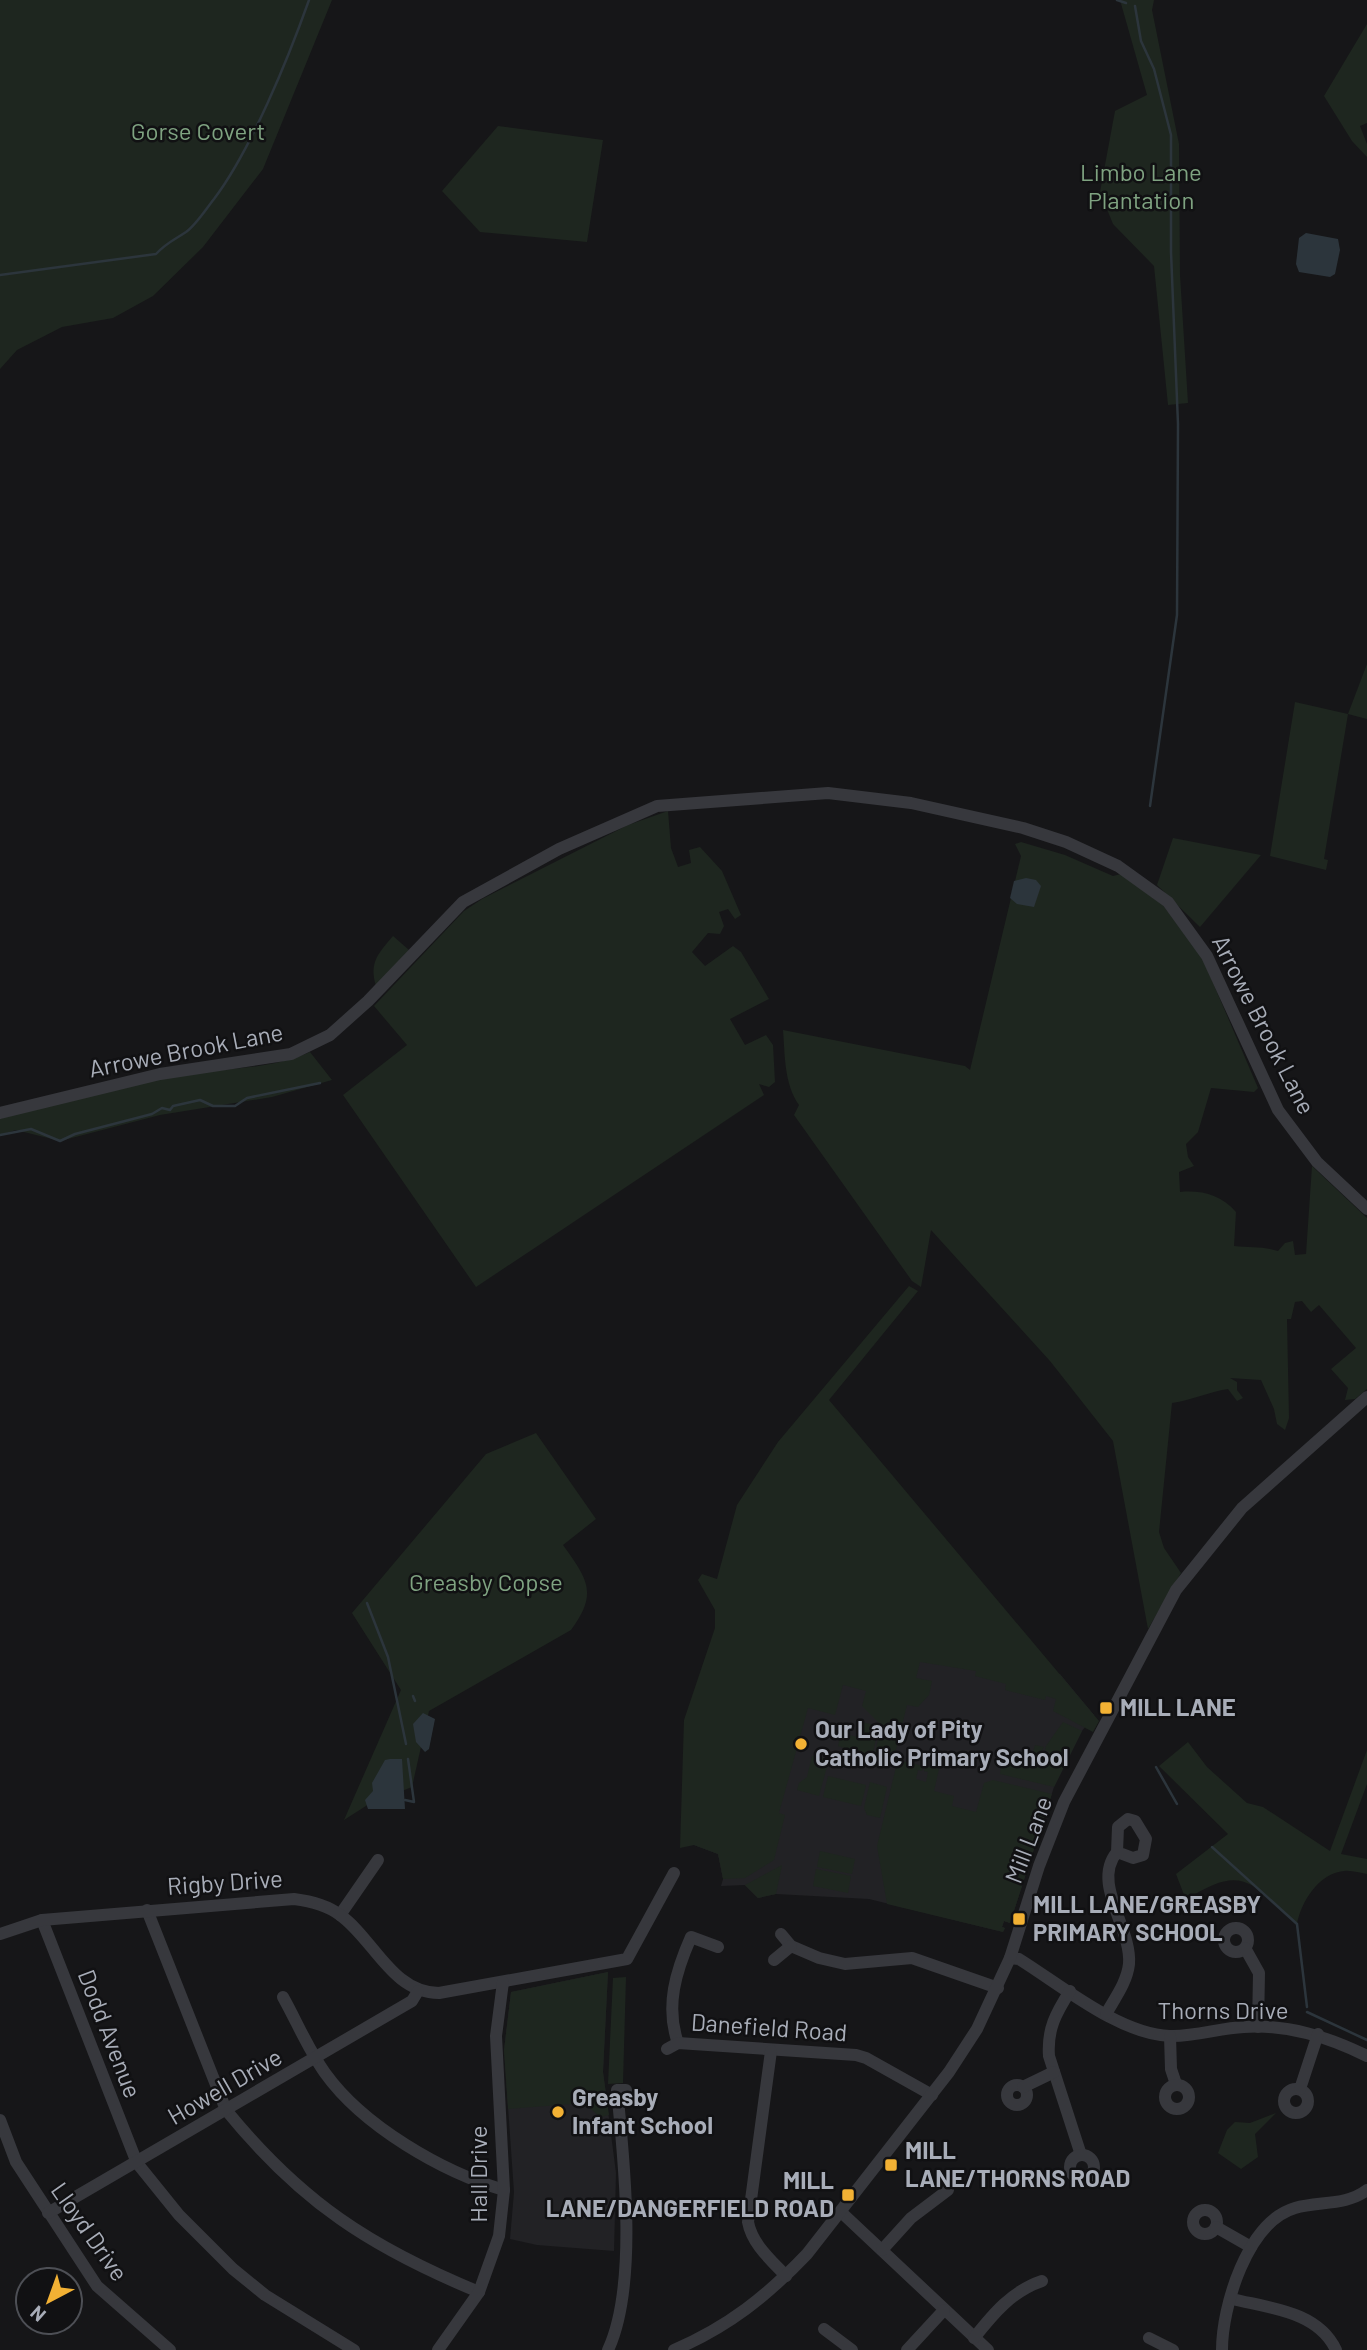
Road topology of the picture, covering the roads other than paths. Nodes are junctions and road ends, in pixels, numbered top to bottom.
1 (0, 1113) edge
2 (1367, 1209) edge
3 (1367, 1397) edge
4 (1118, 1852) dead end
5 (378, 1860) dead end
6 (674, 1873) dead end
7 (147, 1910) junction
8 (340, 1915) junction
9 (42, 1920) junction
10 (0, 1934) edge
11 (781, 1934) dead end
12 (791, 1946) junction
13 (718, 1947) dead end
14 (1245, 1948) dead end
15 (1010, 1958) junction
16 (774, 1959) dead end
17 (503, 1982) junction
18 (998, 1988) junction
19 (418, 1991) junction
20 (1070, 1991) junction
21 (283, 1997) dead end
22 (1106, 2014) junction
23 (1258, 2027) junction
24 (1318, 2034) junction
25 (1170, 2036) junction
26 (771, 2051) junction
27 (1367, 2056) edge
28 (315, 2058) junction
29 (1054, 2073) junction
30 (1176, 2084) dead end
31 (1023, 2087) dead end
32 (1300, 2089) dead end
33 (626, 2090) dead end
34 (932, 2095) junction
35 (226, 2110) junction
36 (0, 2120) edge
37 (1081, 2155) dead end
38 (137, 2163) junction
39 (948, 2189) dead end
40 (1367, 2189) edge
41 (504, 2190) junction
42 (841, 2212) junction
43 (48, 2213) junction
44 (1216, 2227) dead end
45 (1251, 2247) junction
46 (882, 2250) junction
47 (786, 2276) junction
48 (1042, 2281) dead end
49 (479, 2292) junction
50 (1232, 2299) junction
51 (944, 2310) junction
52 (824, 2329) dead end
53 (974, 2338) junction
54 (1149, 2338) dead end
55 (692, 2347) edge
56 (609, 2349) edge
57 (170, 2350) edge
58 (354, 2350) edge
59 (438, 2350) edge
60 (674, 2350) edge
61 (852, 2350) edge
62 (907, 2350) edge
63 (988, 2350) edge
64 (1173, 2350) edge
65 (1222, 2350) edge
66 (1336, 2350) edge

1 - 2 street, Arrowe Brook Lane
3 - 15 street, Mill Lane
4 - 22 street
5 - 8 street
6 - 17 street
7 - 8 street, Rigby Drive
7 - 9 street, Rigby Drive
7 - 35 street
8 - 19 street, Rigby Drive
9 - 10 street, Rigby Drive
9 - 38 street, Dodd Avenue
11 - 12 street
12 - 16 street
12 - 18 street
13 - 26 street, Danefield Road
14 - 23 street
15 - 18 street, Mill Lane
15 - 20 street, Thorns Drive
17 - 19 street
17 - 41 street, Hall Drive
18 - 34 street, Mill Lane
19 - 28 street, Howell Drive
20 - 22 street, Thorns Drive
20 - 29 street
21 - 28 street
22 - 25 street, Thorns Drive
23 - 24 street, Thorns Drive
23 - 25 street, Thorns Drive
24 - 27 street, Thorns Drive
24 - 32 street
25 - 30 street
26 - 34 street, Danefield Road
26 - 47 street
28 - 35 street, Howell Drive
28 - 41 street
29 - 31 street
29 - 37 street
33 - 56 street
34 - 42 street, Mill Lane
35 - 38 street, Howell Drive
35 - 49 street
36 - 43 street, Lloyd Drive
38 - 43 street, Howell Drive
38 - 58 street, Dodd Avenue
39 - 46 street
40 - 45 street
41 - 49 street, Hall Drive
42 - 46 street
42 - 47 street, Mill Lane
43 - 57 street, Lloyd Drive
44 - 45 street
45 - 50 street
46 - 51 street
47 - 55 street, Mill Lane
48 - 53 street
49 - 59 street, Hall Drive
50 - 65 street
50 - 66 street
51 - 53 street
51 - 62 street
52 - 61 street
53 - 63 street
54 - 64 street
55 - 60 street, Mill Lane

